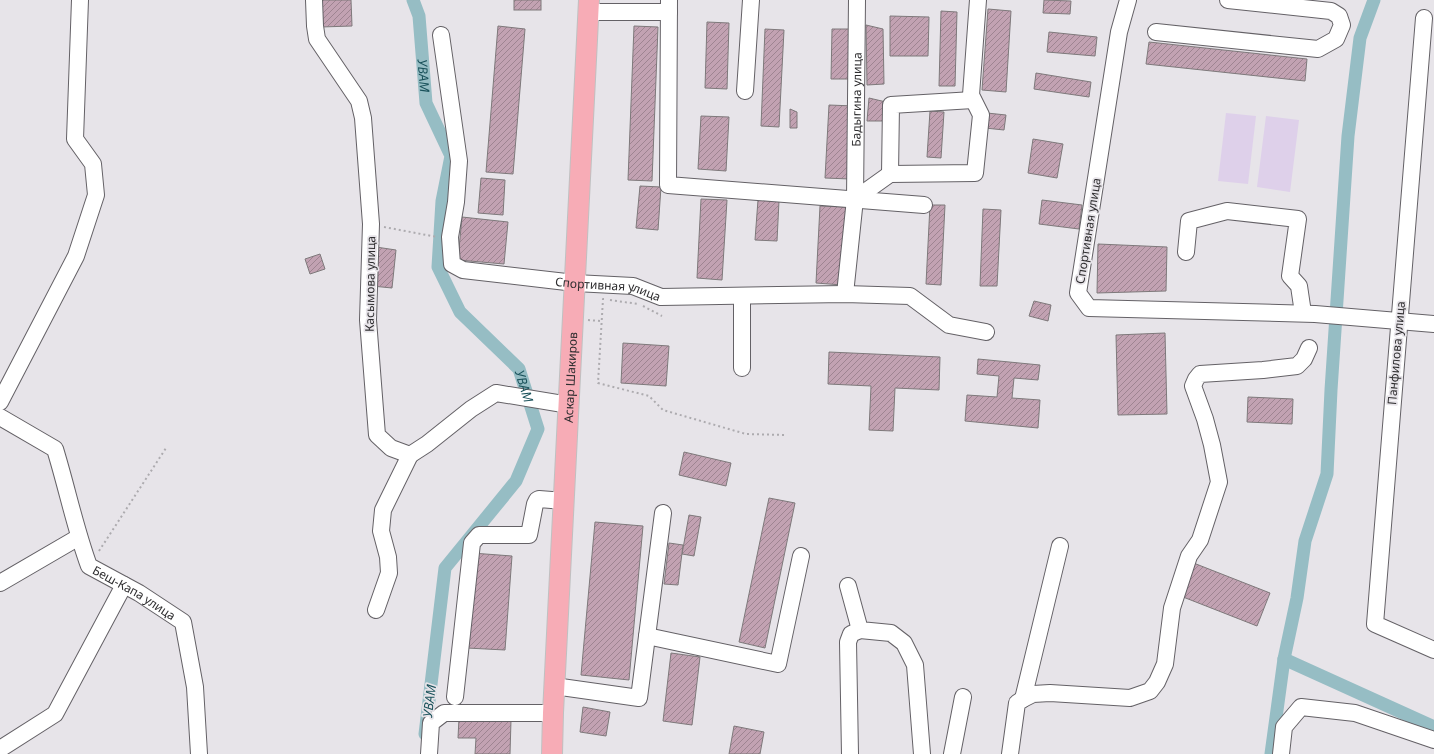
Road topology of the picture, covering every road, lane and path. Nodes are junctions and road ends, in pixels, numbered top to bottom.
1 (80, 0) edge
2 (314, 0) edge
3 (751, 0) edge
4 (857, 0) edge
5 (978, 0) edge
6 (1128, 0) edge
7 (1228, 0) edge
8 (1332, 5) edge
9 (589, 6) edge
10 (669, 6) edge
11 (1424, 18) dead end
12 (1156, 32) dead end
13 (441, 35) dead end
14 (745, 91) dead end
15 (973, 100) junction
16 (890, 174) junction
17 (855, 199) junction
18 (924, 205) dead end
19 (371, 224) junction
20 (441, 237) dead end
21 (1186, 252) dead end
22 (575, 283) junction
23 (845, 294) junction
24 (742, 297) junction
25 (1309, 313) junction
26 (662, 316) dead end
27 (1399, 322) junction
28 (1434, 324) edge
29 (986, 332) dead end
30 (1309, 348) dead end
31 (742, 368) dead end
32 (0, 402) edge
33 (569, 405) junction
34 (0, 417) edge
35 (786, 435) dead end
36 (166, 448) dead end
37 (410, 455) junction
38 (564, 501) junction
39 (663, 513) dead end
40 (79, 537) junction
41 (1060, 546) dead end
42 (801, 556) dead end
43 (89, 566) junction
44 (0, 583) edge
45 (124, 585) junction
46 (848, 586) dead end
47 (376, 610) dead end
48 (860, 630) junction
49 (647, 636) junction
50 (1434, 650) edge
51 (554, 686) junction
52 (455, 697) dead end
53 (963, 697) dead end
54 (1023, 699) junction
55 (553, 713) junction
56 (1434, 740) edge
57 (0, 749) edge
58 (199, 754) edge
59 (429, 754) edge
60 (552, 754) edge
61 (850, 754) edge
62 (922, 754) edge
63 (952, 754) edge
64 (1010, 754) edge
65 (1281, 754) edge

1 - 32 street
2 - 19 street, Касымова улица
3 - 14 street
4 - 17 street, Бадыгина улица
5 - 15 street
6 - 25 street, Спортивная улица
7 - 8 street
8 - 12 street
9 - 10 street
9 - 22 main road, Аскар Шакиров
10 - 17 street
11 - 27 street, Панфилова улица
13 - 22 street, Спортивная улица
15 - 16 street
15 - 16 street
16 - 17 street
17 - 18 street
17 - 23 street, Бадыгина улица
19 - 20 path
19 - 37 street, Касымова улица
21 - 25 street
22 - 24 street, Спортивная улица
22 - 33 main road, Аскар Шакиров
23 - 24 street, Спортивная улица
23 - 29 street, Спортивная улица
24 - 31 street
25 - 27 street
26 - 35 path
27 - 28 street
27 - 50 street, Панфилова улица
30 - 54 street
33 - 37 street
33 - 38 main road, Аскар Шакиров
34 - 40 street, Беш-Капа улица
36 - 43 path
37 - 47 street
38 - 51 main road, Аскар Шакиров
38 - 52 street
39 - 49 street
40 - 43 street, Беш-Капа улица
40 - 44 street
41 - 54 street
42 - 49 street
43 - 45 street, Беш-Капа улица
45 - 57 street
45 - 58 street, Беш-Капа улица
46 - 48 street
48 - 61 street
48 - 62 street
49 - 51 street
51 - 55 main road, Аскар Шакиров
53 - 63 street
54 - 64 street
55 - 59 street
55 - 60 main road, Аскар Шакиров
56 - 65 street

